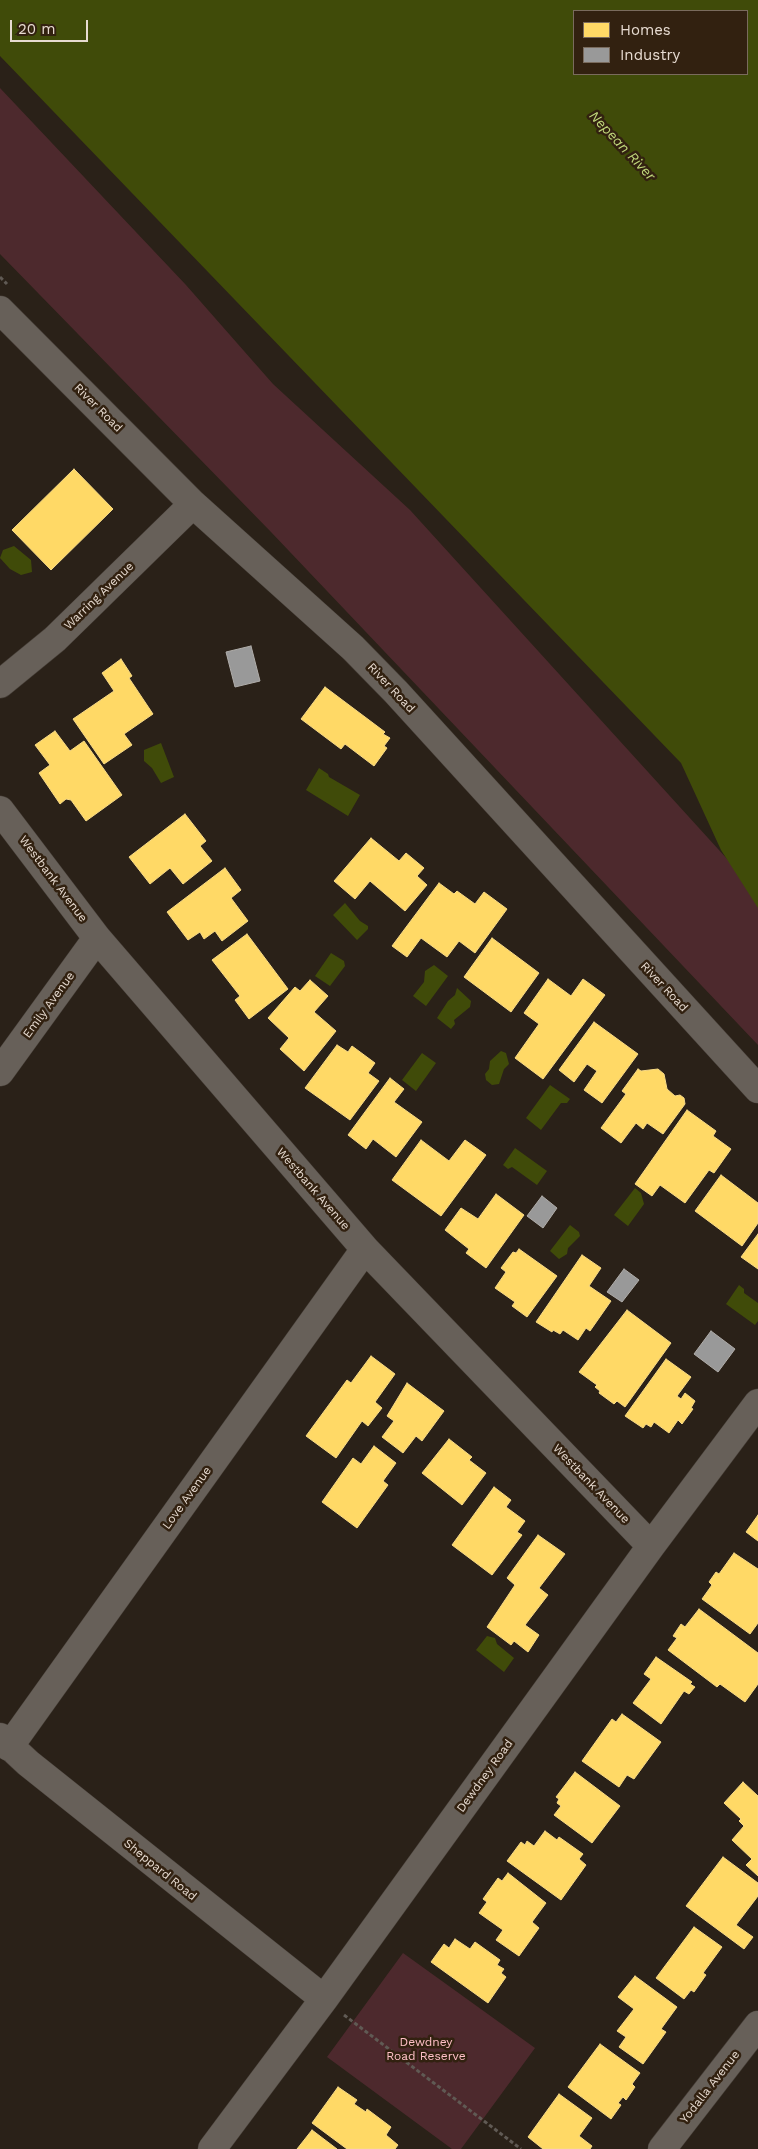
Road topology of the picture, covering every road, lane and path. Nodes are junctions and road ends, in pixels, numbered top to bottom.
1 (0, 310) edge
2 (193, 504) junction
3 (0, 684) edge
4 (0, 810) edge
5 (97, 938) junction
6 (0, 1072) edge
7 (758, 1089) edge
8 (365, 1250) junction
9 (758, 1403) edge
10 (651, 1546) junction
11 (5, 1742) edge
12 (324, 1999) junction
13 (758, 2024) edge
14 (212, 2149) edge
15 (521, 2149) edge
16 (662, 2149) edge

1 - 2 street, River Road
2 - 3 street, Warring Avenue
2 - 7 street, River Road
4 - 5 street, Westbank Avenue
5 - 6 street, Emily Avenue
5 - 8 street, Westbank Avenue
8 - 10 street, Westbank Avenue
8 - 11 street, Love Avenue
9 - 10 street, Dewdney Road
10 - 12 street, Dewdney Road
11 - 12 street, Sheppard Road
12 - 14 street, Dewdney Road
12 - 15 path
13 - 16 street, Yodalla Avenue

